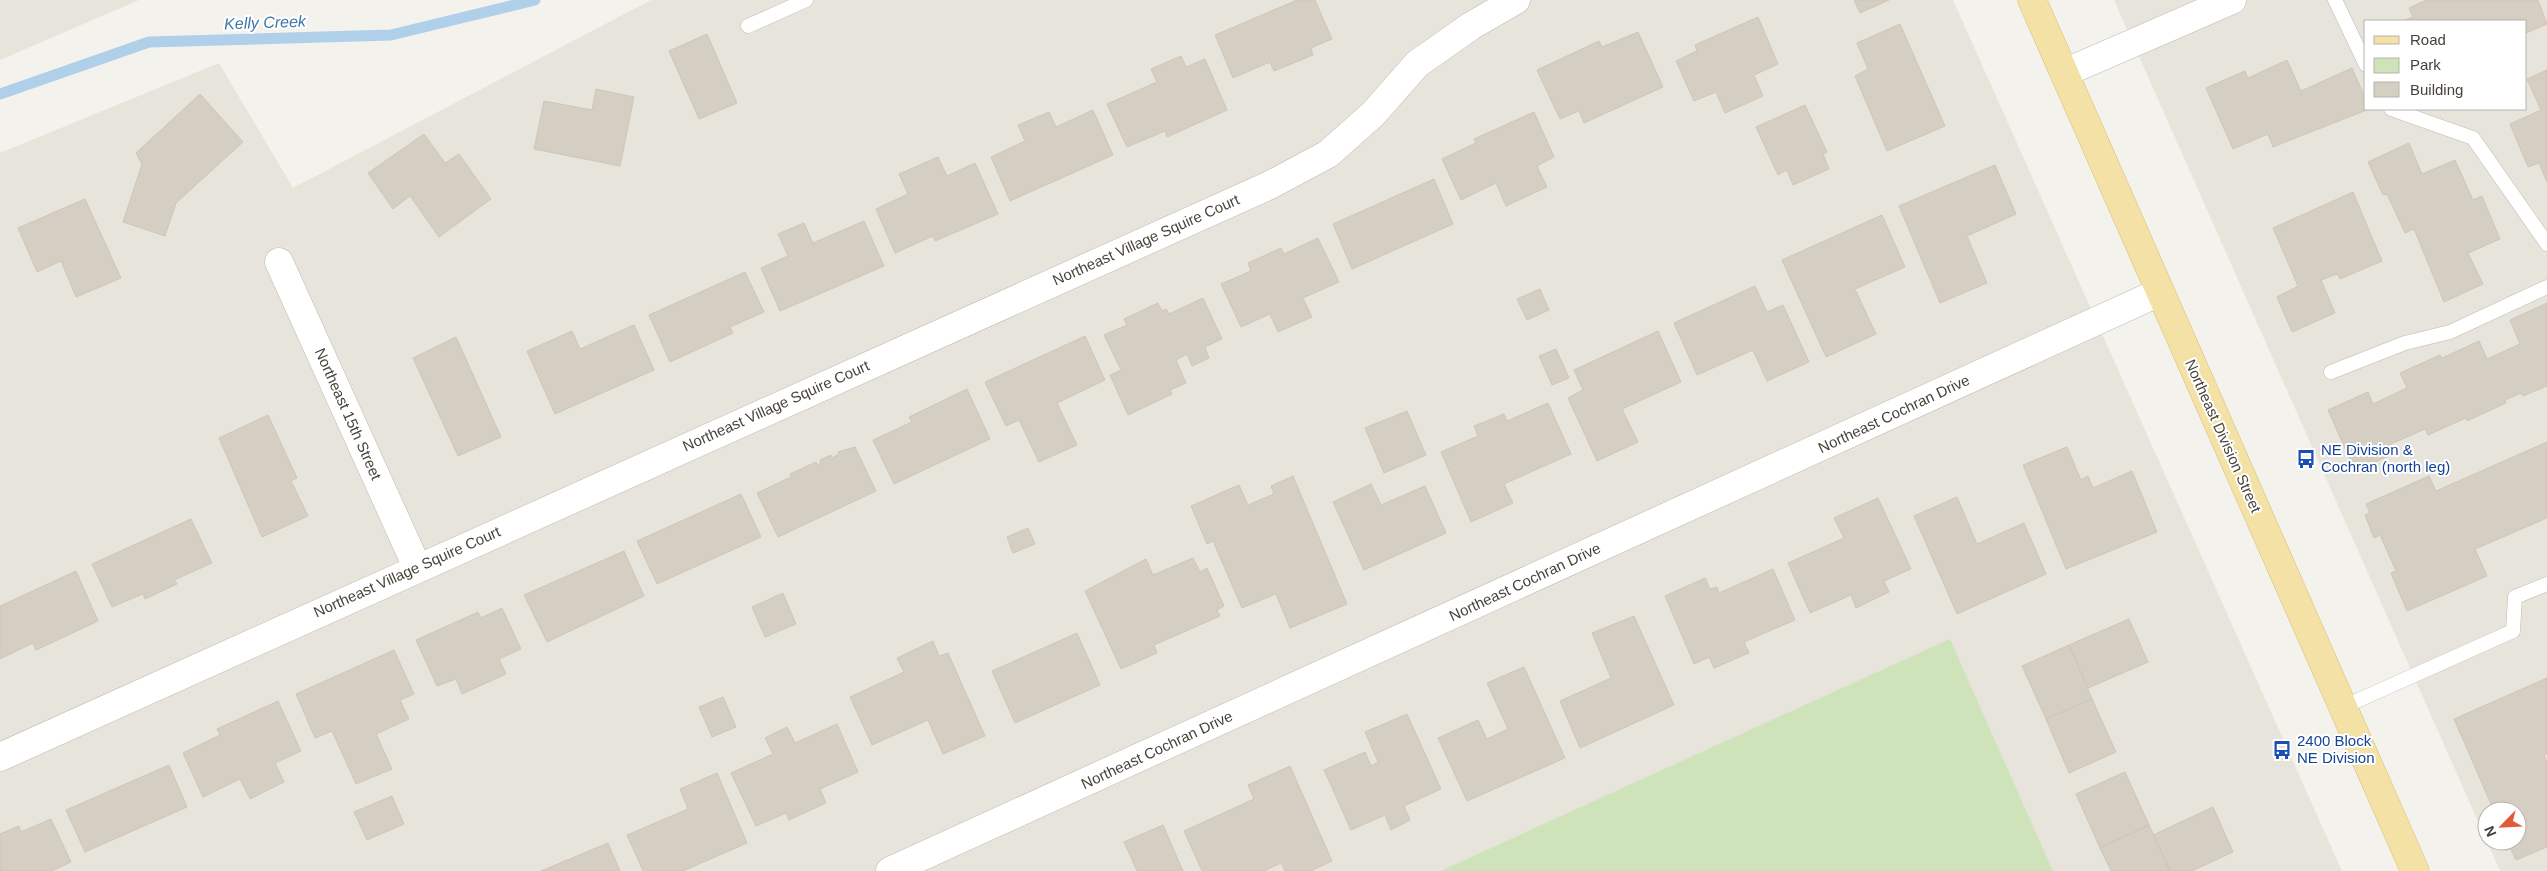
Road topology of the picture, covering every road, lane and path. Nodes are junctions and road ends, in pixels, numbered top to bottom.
1 (806, 0) edge
2 (1516, 0) edge
3 (2032, 0) edge
4 (2232, 0) edge
5 (2335, 0) edge
6 (748, 26) dead end
7 (2364, 61) edge
8 (2064, 73) junction
9 (2394, 110) edge
10 (2547, 244) edge
11 (279, 262) dead end
12 (2547, 287) edge
13 (2160, 292) junction
14 (2331, 372) dead end
15 (417, 567) junction
16 (2547, 584) edge
17 (2343, 707) junction
18 (0, 756) edge
19 (890, 871) edge
20 (2415, 871) edge

1 - 6 lane
2 - 15 street, Northeast Village Squire Court
3 - 8 main road, Northeast Division Street
4 - 8 street
5 - 7 lane
8 - 13 main road, Northeast Division Street
9 - 10 lane
11 - 15 street, Northeast 15th Street
12 - 14 lane
13 - 17 main road, Northeast Division Street
13 - 19 street, Northeast Cochran Drive
15 - 18 street, Northeast Village Squire Court
16 - 17 lane
17 - 20 main road, Northeast Division Street

